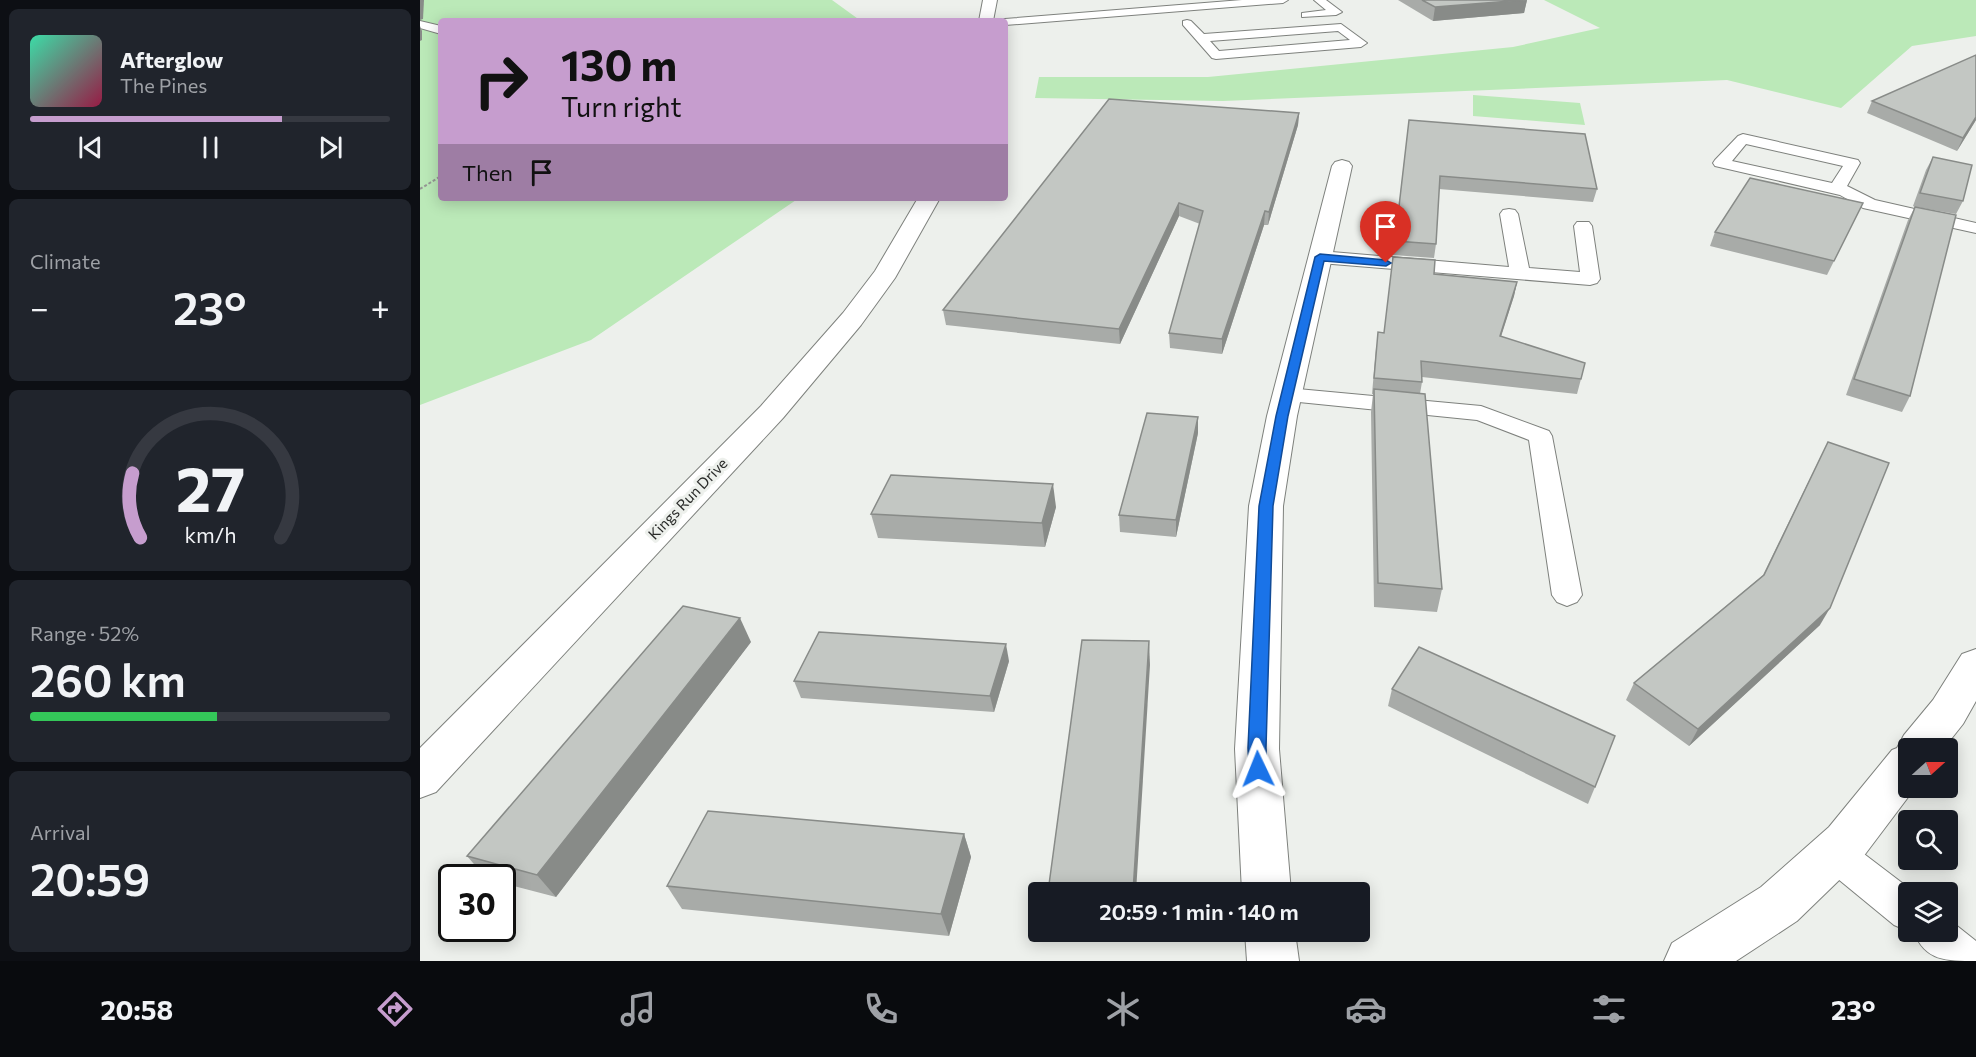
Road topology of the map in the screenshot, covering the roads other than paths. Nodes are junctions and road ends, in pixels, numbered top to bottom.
1 (990, 0) edge
2 (1283, 0) edge
3 (1319, 0) edge
4 (1175, 9) junction
5 (1290, 16) dead end
6 (987, 18) edge
7 (1008, 21) edge
8 (420, 24) edge
9 (438, 29) edge
10 (1200, 38) junction
11 (1342, 166) dead end
12 (1837, 189) junction
13 (926, 201) edge
14 (1509, 214) dead end
15 (1583, 226) dead end
16 (1976, 228) edge
17 (1320, 257) junction
18 (1520, 273) junction
19 (1287, 395) junction
20 (1568, 595) dead end
21 (1976, 664) edge
22 (1927, 738) edge
23 (1898, 776) edge
24 (420, 778) edge
25 (1834, 853) junction
26 (1265, 882) edge
27 (1898, 904) edge
28 (1271, 942) edge
29 (1946, 942) edge
30 (1273, 961) edge
31 (1690, 961) edge
32 (1970, 961) edge

1 - 6 street
2 - 4 lane
3 - 5 lane
4 - 7 lane
4 - 10 lane
8 - 9 lane
10 - 10 lane
11 - 17 street
12 - 12 lane
12 - 16 lane
13 - 24 street, Kings Run Drive
14 - 18 lane
15 - 18 lane
17 - 18 lane
17 - 19 street
19 - 20 lane
19 - 26 street
21 - 22 street
23 - 25 street
25 - 27 lane
25 - 31 street
28 - 30 street
29 - 32 lane

